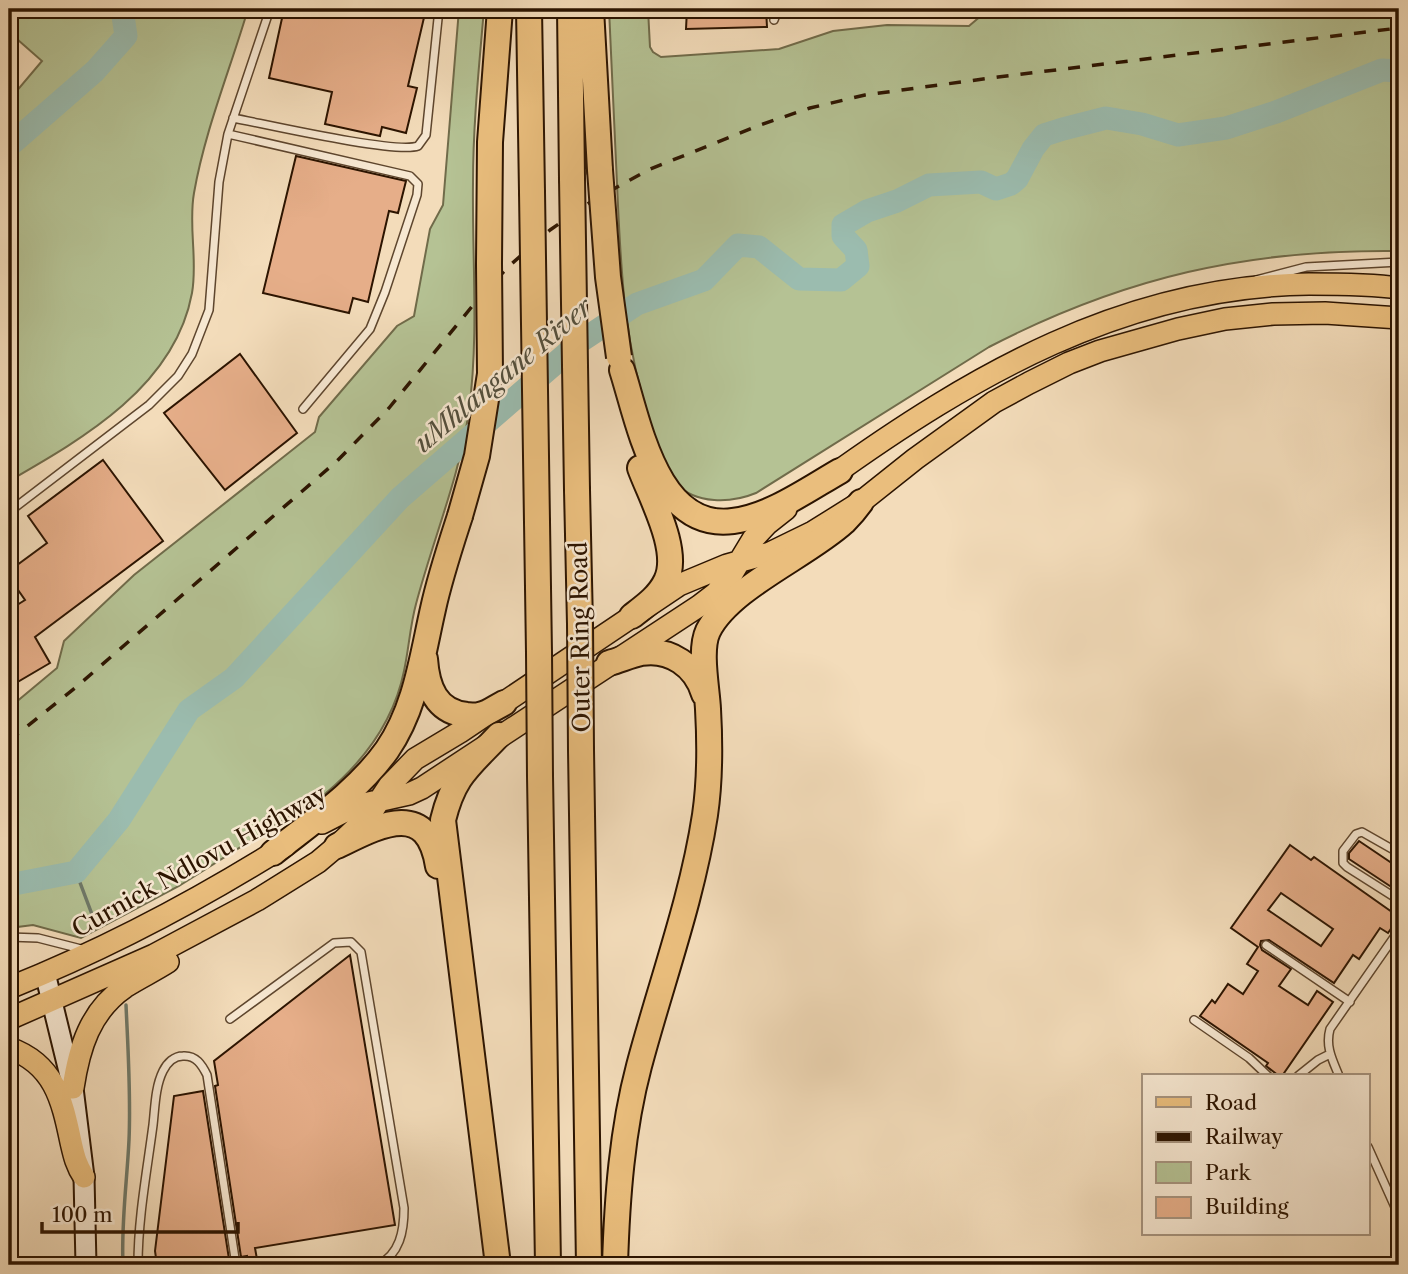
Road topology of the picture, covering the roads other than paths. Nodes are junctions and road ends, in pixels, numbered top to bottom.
1 (270, 9) edge
2 (439, 9) edge
3 (500, 9) edge
4 (529, 9) edge
5 (570, 9) edge
6 (591, 9) edge
7 (778, 9) edge
8 (774, 20) dead end
9 (233, 118) junction
10 (228, 134) junction
11 (1399, 262) edge
12 (1399, 288) edge
13 (1229, 289) junction
14 (1399, 318) edge
15 (621, 364) junction
16 (303, 408) dead end
17 (840, 471) junction
18 (861, 502) junction
19 (9, 512) edge
20 (738, 562) junction
21 (632, 616) junction
22 (425, 651) junction
23 (609, 663) junction
24 (504, 703) junction
25 (709, 711) junction
26 (499, 735) junction
27 (380, 799) junction
28 (337, 846) junction
29 (273, 853) junction
30 (1399, 853) edge
31 (1399, 900) edge
32 (204, 930) junction
33 (1399, 930) edge
34 (9, 937) edge
35 (1266, 944) dead end
36 (92, 952) junction
37 (45, 973) junction
38 (9, 988) edge
39 (52, 1002) junction
40 (1350, 1002) junction
41 (468, 1010) junction
42 (9, 1019) edge
43 (230, 1019) dead end
44 (1194, 1020) dead end
45 (9, 1048) edge
46 (1330, 1054) junction
47 (1266, 1074) edge
48 (1300, 1074) edge
49 (1338, 1074) edge
50 (73, 1088) junction
51 (1370, 1151) edge
52 (84, 1177) junction
53 (1399, 1216) edge
54 (86, 1265) edge
55 (138, 1265) edge
56 (236, 1265) edge
57 (378, 1265) edge
58 (498, 1265) edge
59 (548, 1265) edge
60 (589, 1265) edge
61 (615, 1265) edge

1 - 9 lane
2 - 9 lane
3 - 22 highway, bridge
4 - 59 highway, Outer Ring Road, bridge
5 - 60 highway, Outer Ring Road, bridge
6 - 15 highway, bridge
7 - 8 lane
9 - 10 lane
10 - 16 lane
10 - 19 lane
11 - 13 lane
12 - 13 main road, Curnick Ndlovu Highway
13 - 17 main road, Curnick Ndlovu Highway
14 - 18 main road, Curnick Ndlovu Highway
15 - 17 highway
15 - 21 highway
17 - 20 main road, Curnick Ndlovu Highway
18 - 20 main road, Curnick Ndlovu Highway
18 - 25 highway
20 - 21 main road, Curnick Ndlovu Highway
20 - 23 main road, Curnick Ndlovu Highway
21 - 24 main road, Curnick Ndlovu Highway
22 - 24 highway
22 - 29 highway
23 - 25 highway
23 - 26 main road, Curnick Ndlovu Highway
24 - 27 main road, Curnick Ndlovu Highway
25 - 61 highway
26 - 27 main road, Curnick Ndlovu Highway
26 - 41 highway
27 - 28 main road, Curnick Ndlovu Highway
27 - 29 main road, Curnick Ndlovu Highway
28 - 32 main road, Curnick Ndlovu Highway
28 - 41 highway
29 - 36 main road, Curnick Ndlovu Highway
30 - 31 lane
32 - 39 main road, Curnick Ndlovu Highway
32 - 50 main road
33 - 40 lane
34 - 36 lane
35 - 40 lane
36 - 37 main road, Curnick Ndlovu Highway
37 - 38 main road, Curnick Ndlovu Highway
37 - 39 street
39 - 42 main road, Curnick Ndlovu Highway
39 - 50 street
40 - 46 lane
41 - 58 highway
43 - 57 lane
44 - 47 lane
45 - 52 main road
46 - 48 lane
46 - 49 lane
50 - 52 street
51 - 53 lane
52 - 54 street
55 - 56 lane

